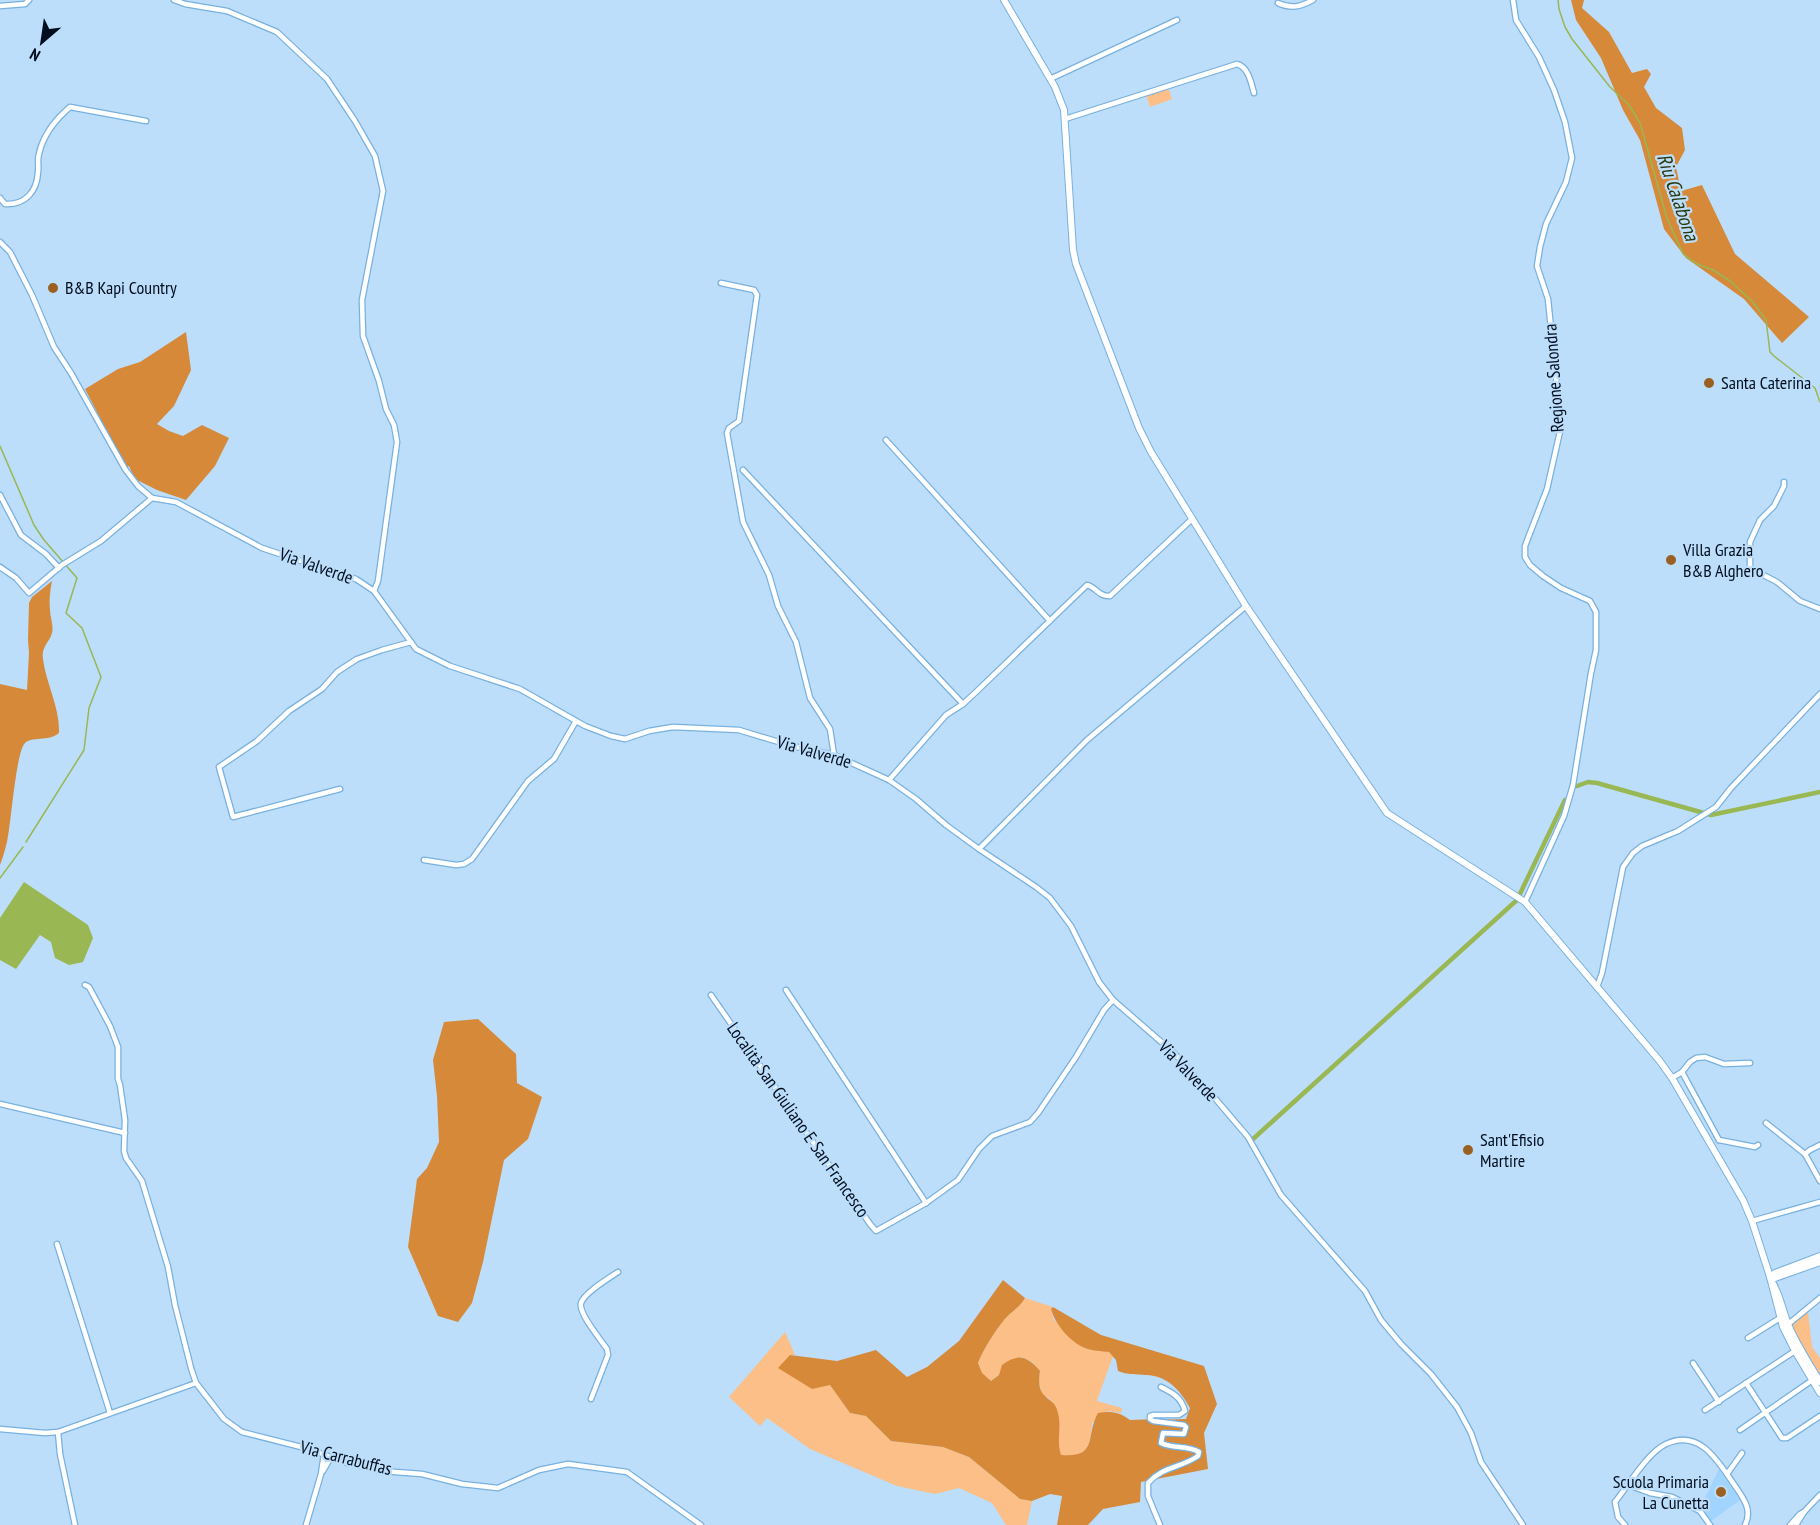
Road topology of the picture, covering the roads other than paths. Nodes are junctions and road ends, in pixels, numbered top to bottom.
1 (29, 0) edge
2 (174, 0) edge
3 (1004, 0) edge
4 (1312, 0) edge
5 (1513, 0) edge
6 (1278, 3) dead end
7 (0, 6) edge
8 (1177, 20) dead end
9 (1050, 79) junction
10 (1254, 93) dead end
11 (1065, 119) junction
12 (146, 121) dead end
13 (0, 198) edge
14 (0, 242) edge
15 (721, 283) dead end
16 (886, 440) dead end
17 (743, 470) dead end
18 (1784, 482) dead end
19 (0, 495) edge
20 (152, 498) junction
21 (1192, 519) junction
22 (60, 566) junction
23 (0, 567) edge
24 (374, 591) junction
25 (1246, 606) junction
26 (1820, 609) edge
27 (1050, 621) junction
28 (411, 642) junction
29 (1820, 694) edge
30 (963, 704) junction
31 (576, 721) junction
32 (834, 755) junction
33 (889, 780) junction
34 (339, 789) dead end
35 (979, 849) junction
36 (424, 860) dead end
37 (1520, 899) junction
38 (85, 985) dead end
39 (1597, 987) junction
40 (786, 990) dead end
41 (711, 995) dead end
42 (1113, 1000) junction
43 (1750, 1063) dead end
44 (1682, 1072) junction
45 (1672, 1078) junction
46 (0, 1104) edge
47 (1766, 1123) dead end
48 (125, 1133) junction
49 (1719, 1140) junction
50 (1758, 1145) dead end
51 (1820, 1145) edge
52 (1714, 1150) junction
53 (1806, 1154) junction
54 (1820, 1181) edge
55 (1820, 1202) edge
56 (926, 1203) junction
57 (1752, 1221) junction
58 (57, 1244) dead end
59 (1820, 1256) edge
60 (1820, 1262) edge
61 (618, 1272) dead end
62 (1770, 1277) junction
63 (1820, 1298) edge
64 (1780, 1318) junction
65 (1786, 1326) junction
66 (1748, 1338) dead end
67 (1797, 1349) junction
68 (1693, 1364) dead end
69 (1816, 1379) edge
70 (196, 1383) junction
71 (1746, 1383) junction
72 (1161, 1387) dead end
73 (1820, 1392) edge
74 (591, 1399) dead end
75 (1719, 1402) junction
76 (1705, 1410) dead end
77 (110, 1413) junction
78 (1766, 1413) junction
79 (1820, 1416) edge
80 (0, 1429) edge
81 (1740, 1430) dead end
82 (58, 1432) junction
83 (1742, 1453) dead end
84 (324, 1454) junction
85 (331, 1457) junction
86 (321, 1474) junction
87 (1727, 1474) junction
88 (1629, 1485) junction
89 (1820, 1495) edge
90 (1804, 1512) junction
91 (75, 1525) edge
92 (306, 1525) edge
93 (701, 1525) edge
94 (1160, 1525) edge
95 (1523, 1525) edge
96 (1626, 1525) edge
97 (1710, 1525) edge
98 (1745, 1525) edge
99 (1790, 1525) edge
100 (1796, 1525) edge

1 - 7 street
2 - 24 street
3 - 9 main road
4 - 6 street
5 - 37 street, Regione Salondra
8 - 9 street
9 - 11 main road
10 - 11 street
11 - 21 main road
12 - 13 street
14 - 20 street
15 - 32 street
16 - 27 street
17 - 30 street
18 - 26 street
19 - 22 street
20 - 22 street
20 - 24 street, Via Valverde
21 - 25 main road
21 - 27 street
22 - 23 street
24 - 28 street, Via Valverde
25 - 35 street
25 - 37 main road
27 - 30 street
28 - 31 street, Via Valverde
28 - 34 street
29 - 39 street
30 - 33 street
31 - 32 street, Via Valverde
31 - 36 street
32 - 33 street, Via Valverde
33 - 35 street, Via Valverde
35 - 42 street, Via Valverde
37 - 39 main road
38 - 48 street
39 - 45 main road
40 - 56 street
41 - 56 street, Località San Giuliano E San Francesco
42 - 56 street, Località San Giuliano E San Francesco
42 - 95 street, Via Valverde
43 - 44 street
44 - 45 street
44 - 49 street
45 - 52 main road
46 - 48 street
47 - 53 street
48 - 70 street
49 - 50 street
49 - 52 street
51 - 53 street
52 - 57 main road
53 - 54 street
55 - 57 street
57 - 62 main road
58 - 77 street
59 - 62 main road
60 - 62 main road
61 - 74 street
62 - 64 main road
62 - 65 main road
63 - 65 street
64 - 65 main road
64 - 66 street
65 - 67 main road
67 - 69 main road
67 - 71 street
68 - 75 street
69 - 73 main road
69 - 78 street
70 - 77 street
70 - 84 street, Via Carrabuffas
71 - 75 street
71 - 78 street
72 - 94 street
75 - 76 street
77 - 82 street
78 - 79 street
78 - 81 street
80 - 82 street
82 - 91 street
83 - 87 street
84 - 85 street, Via Carrabuffas
84 - 86 street
85 - 86 street
85 - 93 street, Via Carrabuffas
86 - 92 street
87 - 88 street
87 - 98 street
88 - 96 street
88 - 97 street
89 - 90 street
90 - 99 street
90 - 100 street

